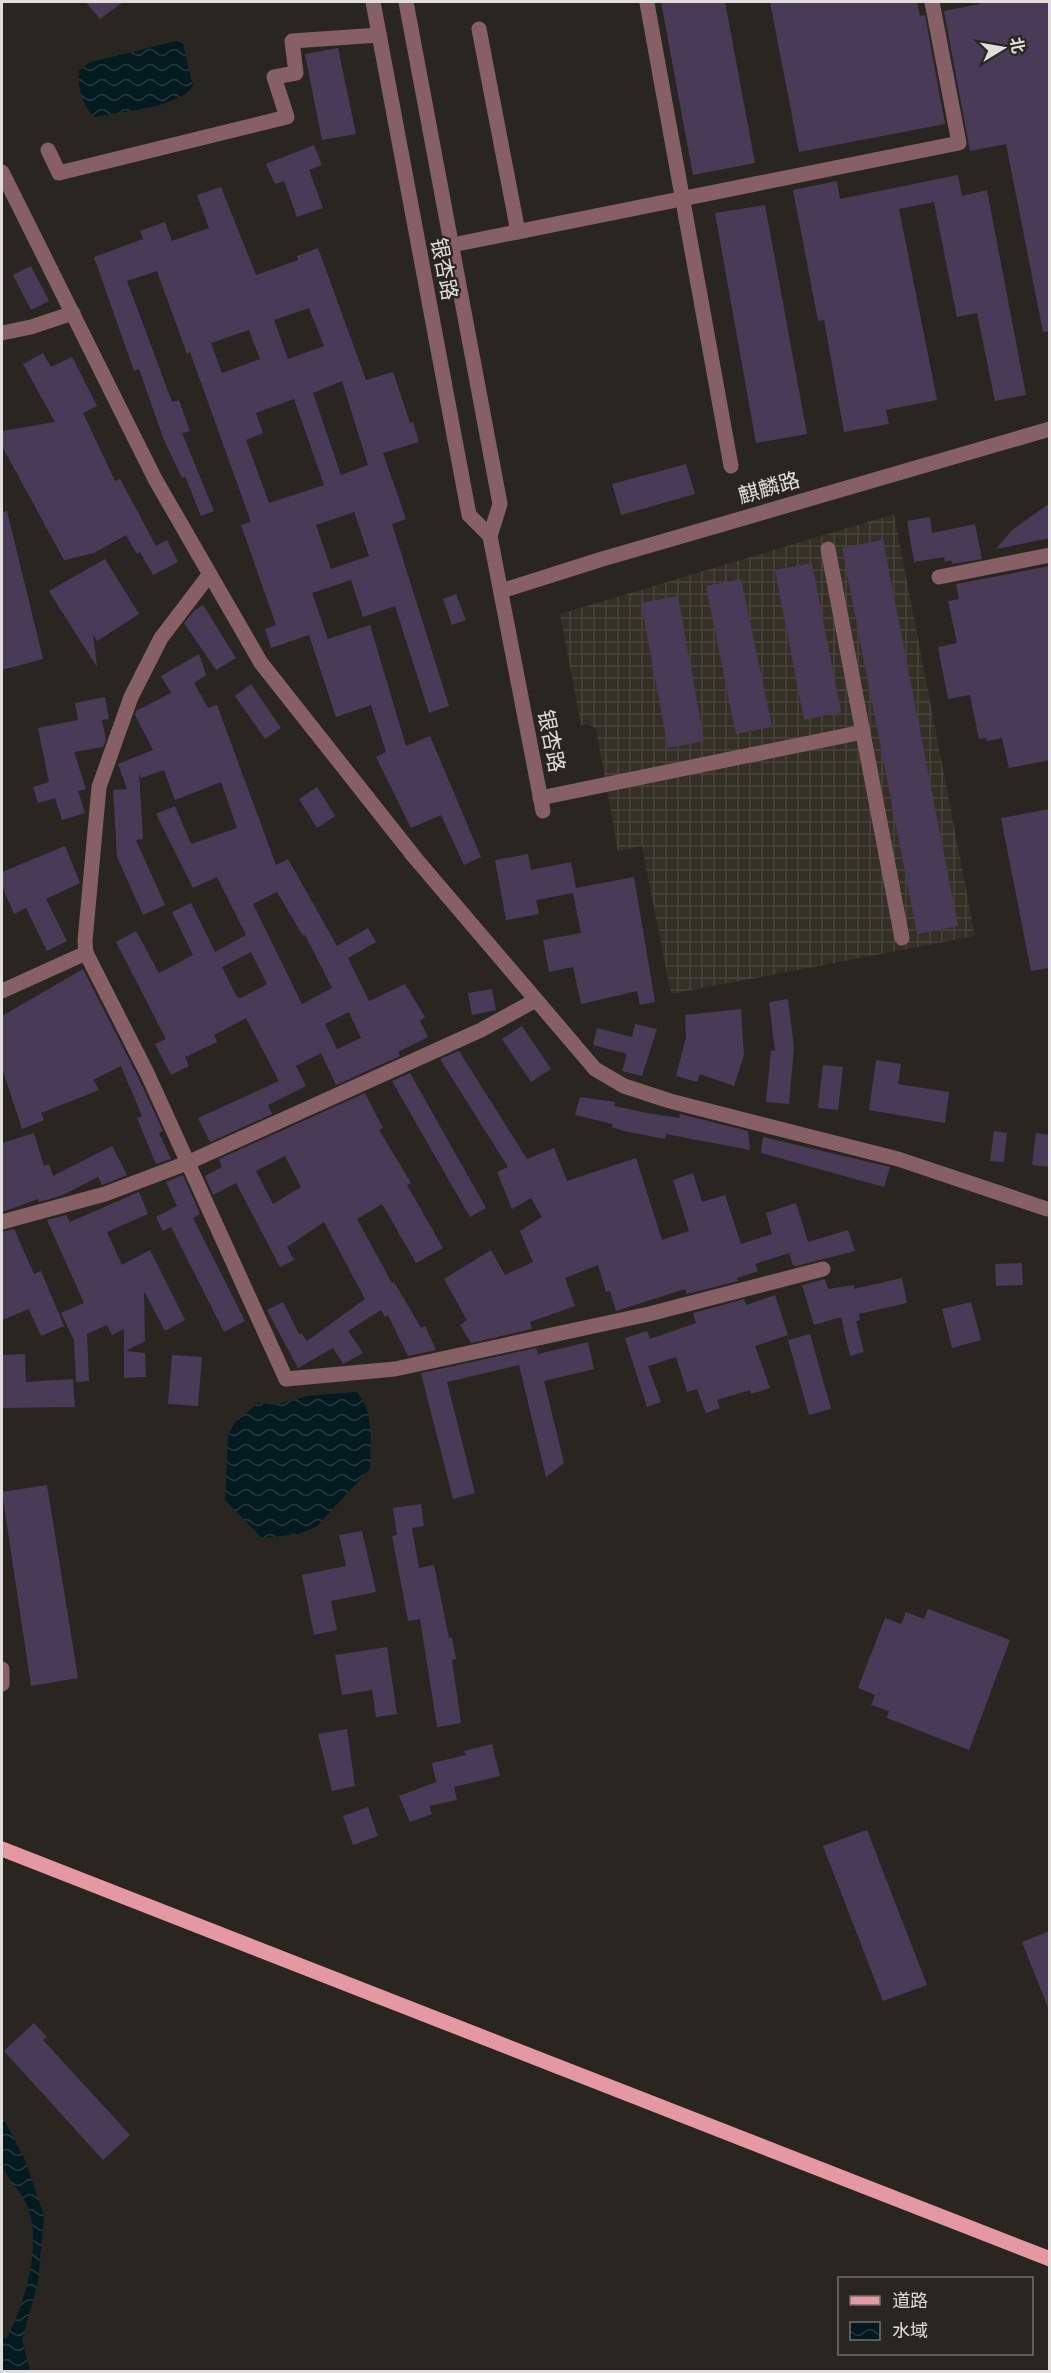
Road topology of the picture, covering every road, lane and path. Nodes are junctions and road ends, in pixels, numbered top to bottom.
1 (373, 2) edge
2 (406, 2) edge
3 (932, 2) edge
4 (647, 3) dead end
5 (479, 29) dead end
6 (379, 36) junction
7 (48, 150) dead end
8 (2, 172) edge
9 (683, 200) junction
10 (518, 232) junction
11 (452, 245) junction
12 (73, 314) junction
13 (2, 333) edge
14 (1050, 429) edge
15 (731, 466) dead end
16 (490, 536) junction
17 (828, 549) dead end
18 (1050, 555) edge
19 (209, 575) junction
20 (939, 577) dead end
21 (501, 591) junction
22 (863, 732) junction
23 (902, 938) dead end
24 (86, 953) junction
25 (2, 991) edge
26 (536, 1000) junction
27 (187, 1163) junction
28 (1047, 1209) dead end
29 (2, 1222) edge
30 (823, 1269) dead end
31 (2, 1669) edge
32 (2, 1684) edge
33 (2, 1849) edge
34 (1050, 2259) edge

1 - 6 street, 银杏路
2 - 11 street, 银杏路
3 - 9 street
4 - 9 street
5 - 10 street
6 - 7 street
6 - 16 street, 银杏路
8 - 12 street
9 - 10 street
9 - 15 street
10 - 11 street
11 - 16 street, 银杏路
12 - 13 street
12 - 19 street
14 - 21 street, 麒麟路
16 - 21 street, 银杏路
17 - 22 street
18 - 20 street
19 - 24 street
19 - 26 street
21 - 22 street, 银杏路
22 - 23 street
24 - 25 street
24 - 27 street
26 - 27 street
26 - 28 street
27 - 29 street
27 - 30 street
31 - 32 street
33 - 34 main road

